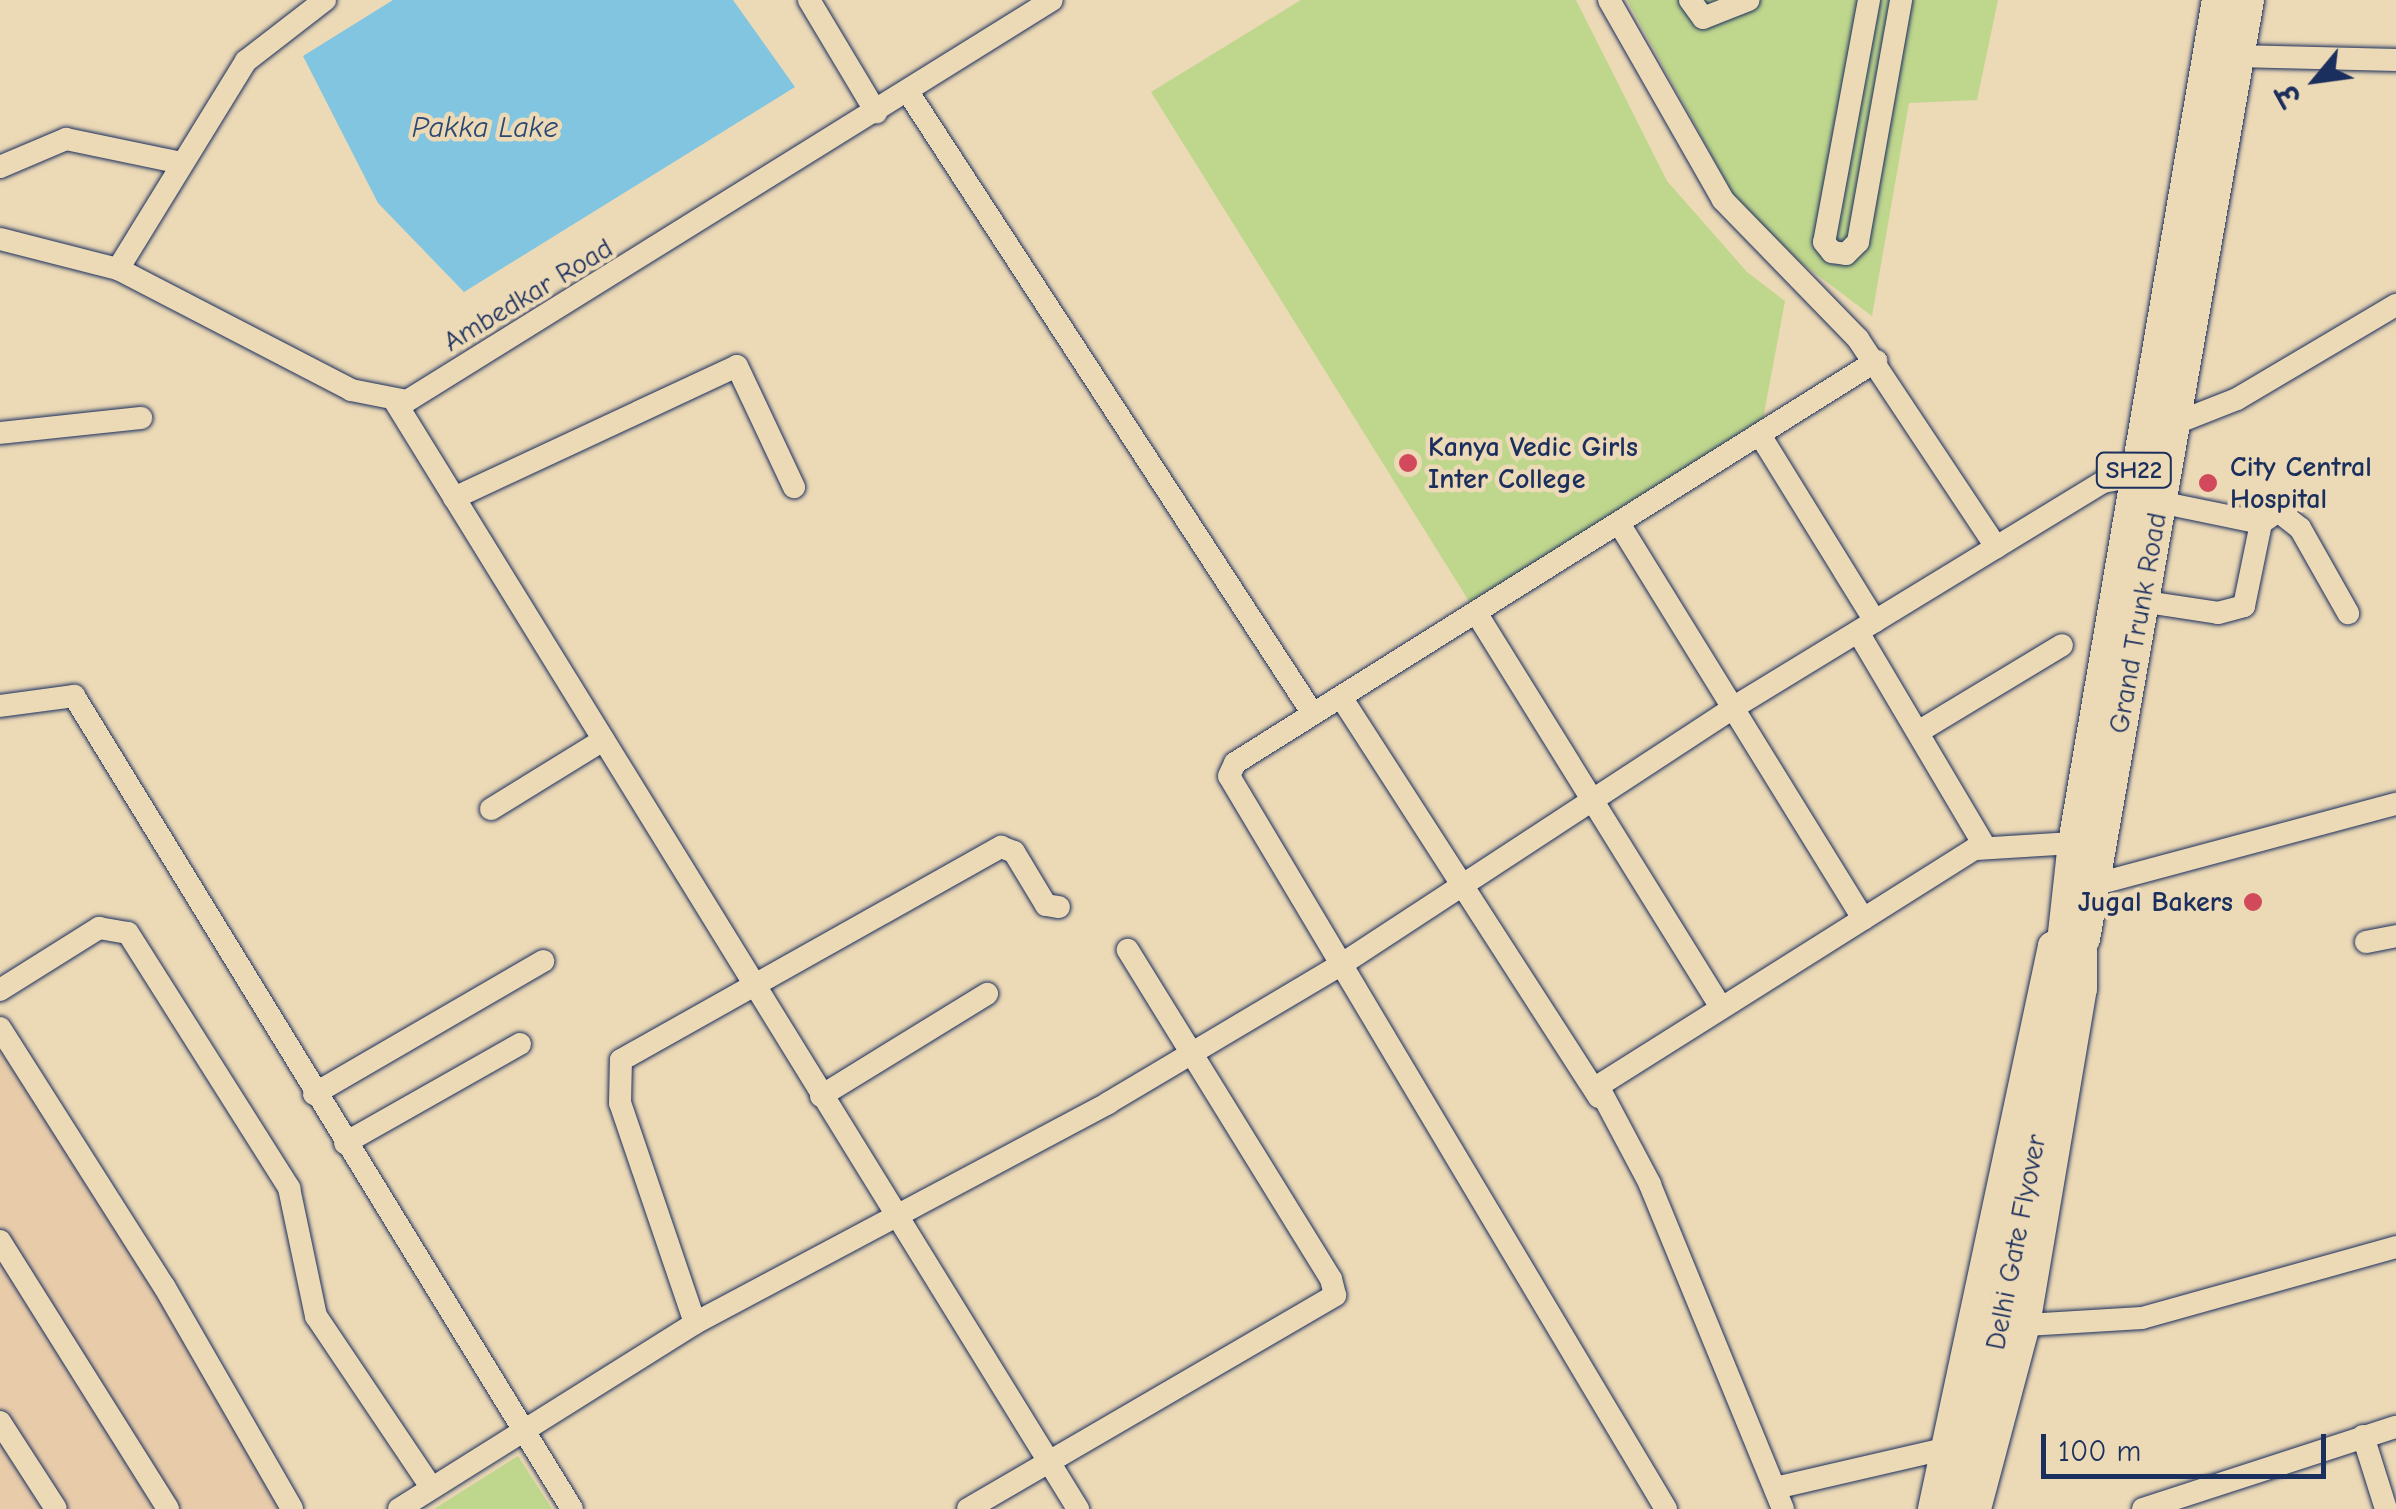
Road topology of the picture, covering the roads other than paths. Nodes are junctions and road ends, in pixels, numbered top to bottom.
1 (325, 0) edge
2 (809, 0) edge
3 (1052, 0) edge
4 (1608, 0) edge
5 (1690, 0) edge
6 (1749, 0) edge
7 (1869, 0) edge
8 (1901, 0) edge
9 (2218, 0) edge
10 (2248, 0) edge
11 (2237, 56) junction
12 (2396, 60) edge
13 (908, 92) junction
14 (876, 112) junction
15 (182, 163) junction
16 (0, 168) edge
17 (0, 239) edge
18 (118, 269) junction
19 (2396, 305) edge
20 (1876, 361) junction
21 (394, 400) junction
22 (141, 418) dead end
23 (2171, 425) junction
24 (0, 433) edge
25 (1760, 436) junction
26 (794, 487) dead end
27 (2144, 495) junction
28 (454, 498) junction
29 (2261, 522) junction
30 (1620, 525) junction
31 (1996, 547) junction
32 (2140, 601) junction
33 (2348, 613) dead end
34 (1477, 614) junction
35 (1867, 626) junction
36 (2062, 644) dead end
37 (1341, 697) junction
38 (0, 706) edge
39 (1731, 710) junction
40 (1313, 714) junction
41 (1918, 732) junction
42 (603, 740) junction
43 (1593, 804) junction
44 (2396, 804) edge
45 (492, 809) dead end
46 (2074, 843) junction
47 (1985, 846) junction
48 (2093, 885) junction
49 (1460, 889) junction
50 (1058, 907) dead end
51 (1863, 919) junction
52 (2396, 936) edge
53 (2366, 942) dead end
54 (1128, 950) dead end
55 (2071, 955) junction
56 (543, 960) dead end
57 (1340, 966) junction
58 (754, 986) junction
59 (0, 990) edge
60 (986, 994) dead end
61 (1720, 1006) junction
62 (0, 1028) edge
63 (520, 1044) dead end
64 (1190, 1052) junction
65 (314, 1094) junction
66 (821, 1096) junction
67 (1599, 1097) junction
68 (345, 1143) junction
69 (893, 1216) junction
70 (0, 1240) edge
71 (2396, 1247) edge
72 (694, 1323) junction
73 (2026, 1326) junction
74 (0, 1422) edge
75 (2396, 1427) edge
76 (520, 1429) junction
77 (2363, 1436) junction
78 (1948, 1448) junction
79 (1047, 1460) junction
80 (432, 1487) junction
81 (2388, 1498) edge
82 (1779, 1499) edge
83 (163, 1507) edge
84 (56, 1509) edge
85 (292, 1509) edge
86 (399, 1509) edge
87 (572, 1509) edge
88 (968, 1509) edge
89 (1078, 1509) edge
90 (1666, 1509) edge
91 (1932, 1509) edge
92 (1958, 1509) edge
93 (1977, 1509) edge
94 (2143, 1509) edge

1 - 15 street
2 - 14 street
3 - 13 street, Ambedkar Road
4 - 20 street
5 - 6 street
7 - 8 street
9 - 27 highway, Grand Trunk Road / SH22
10 - 11 highway, Grand Trunk Road / SH22
11 - 12 street
11 - 23 highway, Grand Trunk Road / SH22
13 - 14 street, Ambedkar Road
13 - 40 street
14 - 21 street, Ambedkar Road
15 - 16 street
15 - 18 street
17 - 18 street
18 - 21 street
19 - 23 street
20 - 25 street
20 - 31 street
21 - 28 street
22 - 24 street
23 - 27 highway, Grand Trunk Road / SH22
25 - 30 street
25 - 35 street
26 - 28 street
27 - 29 street
27 - 31 street
27 - 32 highway, Grand Trunk Road / SH22
27 - 46 highway, Grand Trunk Road / SH22
28 - 42 street
29 - 32 street
29 - 33 street
30 - 34 street
30 - 39 street
31 - 35 street
32 - 48 highway, Grand Trunk Road
34 - 37 street
34 - 43 street
35 - 39 street
35 - 41 street
36 - 41 street
37 - 40 street
37 - 49 street
38 - 65 street
39 - 43 street
39 - 51 street
40 - 57 street
41 - 47 street
42 - 45 street
42 - 58 street
43 - 49 street
43 - 61 street
44 - 48 street
46 - 47 street
46 - 55 highway, Grand Trunk Road / SH22
47 - 51 street
48 - 55 highway, Grand Trunk Road
49 - 57 street
49 - 67 street
50 - 58 street
51 - 61 street
52 - 53 street
54 - 64 street
55 - 73 main road
55 - 78 main road
55 - 92 highway, Delhi Gate Flyover / SH22
56 - 65 street
57 - 64 street
57 - 90 street
58 - 66 street
58 - 72 street
59 - 80 street
60 - 66 street
61 - 67 street
62 - 85 street
63 - 68 street
64 - 69 street
64 - 79 street
65 - 68 street
66 - 69 street
67 - 82 street
68 - 76 street
69 - 72 street
69 - 79 street
70 - 83 street
71 - 73 street
72 - 76 street
73 - 93 main road
74 - 84 street
75 - 77 street
76 - 80 street
76 - 87 street
77 - 81 street
77 - 94 street
78 - 82 street
78 - 91 main road
79 - 88 street
79 - 89 street
80 - 86 street

